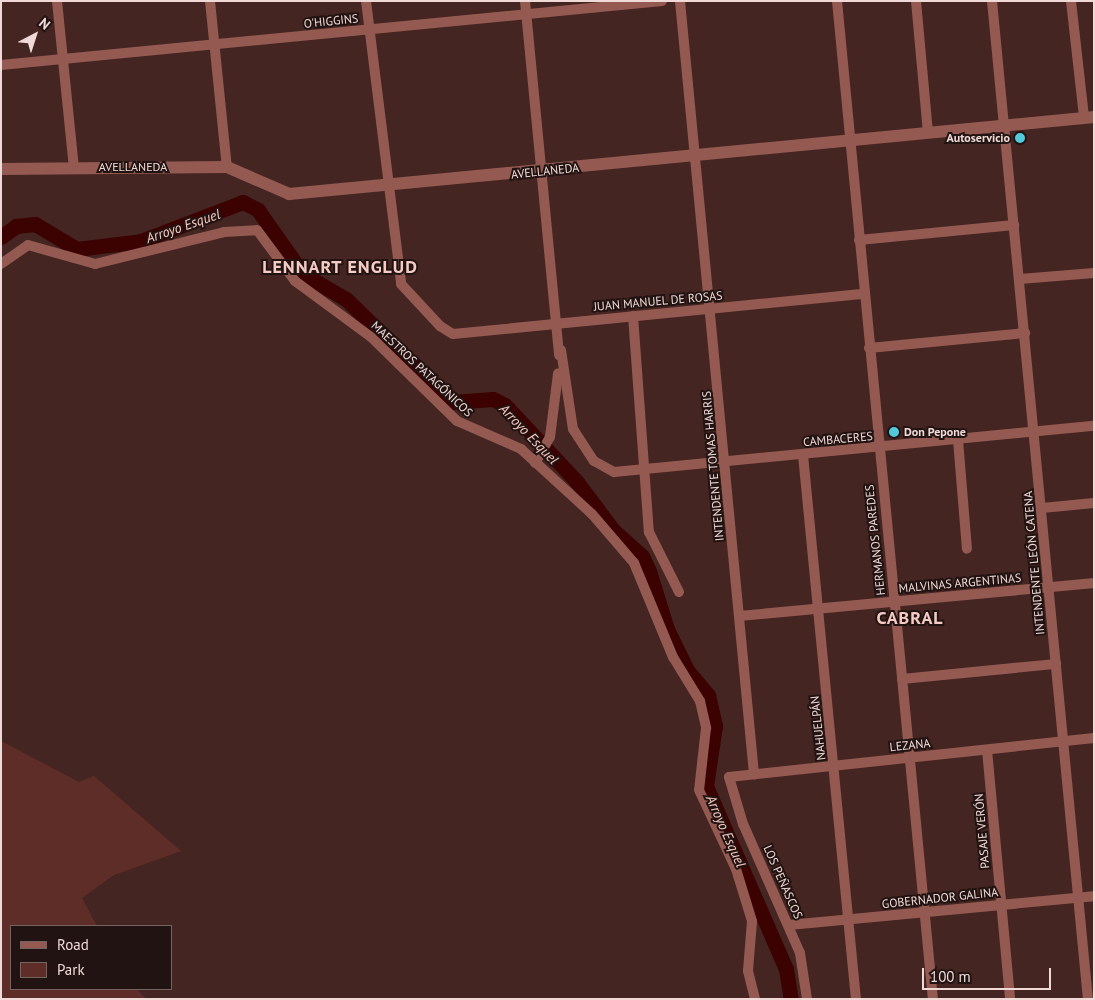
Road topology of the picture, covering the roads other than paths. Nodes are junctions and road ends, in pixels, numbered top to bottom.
1 (57, 1) edge
2 (210, 1) edge
3 (366, 1) edge
4 (525, 1) edge
5 (662, 1) edge
6 (680, 1) edge
7 (837, 1) edge
8 (916, 1) edge
9 (992, 1) edge
10 (1071, 1) edge
11 (527, 15) junction
12 (368, 30) junction
13 (215, 45) junction
14 (63, 60) junction
15 (1, 65) edge
16 (1089, 117) edge
17 (1004, 124) junction
18 (928, 132) junction
19 (849, 139) junction
20 (694, 156) junction
21 (227, 167) junction
22 (74, 168) junction
23 (1, 169) edge
24 (540, 172) junction
25 (389, 187) junction
26 (1014, 226) junction
27 (859, 240) junction
28 (1, 264) edge
29 (1094, 273) edge
30 (1020, 279) junction
31 (864, 294) junction
32 (710, 309) junction
33 (633, 316) junction
34 (558, 323) junction
35 (1025, 333) junction
36 (869, 348) junction
37 (561, 350) junction
38 (1094, 426) edge
39 (1034, 432) junction
40 (958, 440) junction
41 (878, 448) junction
42 (803, 455) junction
43 (726, 462) junction
44 (535, 463) junction
45 (647, 470) junction
46 (1094, 503) edge
47 (1042, 508) junction
48 (967, 548) dead end
49 (1094, 583) edge
50 (1049, 588) junction
51 (679, 592) dead end
52 (894, 602) junction
53 (818, 609) junction
54 (740, 616) junction
55 (1056, 664) junction
56 (902, 679) junction
57 (1094, 738) edge
58 (1064, 742) junction
59 (987, 750) junction
60 (910, 758) junction
61 (834, 765) junction
62 (754, 774) junction
63 (729, 777) joint
64 (1094, 896) edge
65 (1078, 897) junction
66 (1001, 905) junction
67 (925, 912) junction
68 (849, 919) junction
69 (789, 925) junction
70 (755, 999) edge
71 (806, 999) edge
72 (856, 999) edge
73 (933, 999) edge
74 (1010, 999) edge
75 (1088, 999) edge

1 - 14 street
2 - 13 street
3 - 12 street
4 - 11 street
5 - 11 street, O'HIGGINS
6 - 20 street, INTENDENTE TOMAS HARRIS
7 - 19 street, HERMANOS PAREDES
8 - 18 street
9 - 17 street, INTENDENTE LEÓN CATENA
10 - 16 street
11 - 12 street, O'HIGGINS
11 - 24 street
12 - 13 street, O'HIGGINS
12 - 25 street
13 - 14 street, O'HIGGINS
13 - 21 street
14 - 15 street, O'HIGGINS
14 - 22 street
16 - 17 street, AVELLANEDA
17 - 18 street, AVELLANEDA
17 - 26 street, INTENDENTE LEÓN CATENA
18 - 19 street, AVELLANEDA
19 - 20 street, AVELLANEDA
19 - 27 street, HERMANOS PAREDES
20 - 24 street, AVELLANEDA
20 - 32 street, INTENDENTE TOMAS HARRIS
21 - 22 street, AVELLANEDA
21 - 25 street, AVELLANEDA
22 - 23 street, AVELLANEDA
24 - 25 street, AVELLANEDA
24 - 34 street
25 - 34 street, JUAN MANUEL DE ROSAS
26 - 27 street
26 - 30 street, INTENDENTE LEÓN CATENA
27 - 31 street, HERMANOS PAREDES
28 - 44 street, MAESTROS PATAGÓNICOS
29 - 30 street
30 - 35 street, INTENDENTE LEÓN CATENA
31 - 32 street, JUAN MANUEL DE ROSAS
31 - 36 street, HERMANOS PAREDES
32 - 33 street, JUAN MANUEL DE ROSAS
32 - 43 street, INTENDENTE TOMAS HARRIS
33 - 34 street, JUAN MANUEL DE ROSAS
33 - 45 street
34 - 37 street
35 - 36 street
35 - 39 street, INTENDENTE LEÓN CATENA
36 - 41 street, HERMANOS PAREDES
37 - 44 street
37 - 45 street, CAMBACERES
38 - 39 street, CAMBACERES
39 - 40 street, CAMBACERES
39 - 47 street, INTENDENTE LEÓN CATENA
40 - 41 street, CAMBACERES
40 - 48 street
41 - 42 street, CAMBACERES
41 - 52 street, HERMANOS PAREDES
42 - 43 street, CAMBACERES
42 - 53 street, NAHUELPÁN
43 - 45 street, CAMBACERES
43 - 54 street, INTENDENTE TOMAS HARRIS
44 - 70 street, MAESTROS PATAGÓNICOS
45 - 51 street
46 - 47 street
47 - 50 street, INTENDENTE LEÓN CATENA
49 - 50 street, MALVINAS ARGENTINAS
50 - 52 street, MALVINAS ARGENTINAS
50 - 55 street, INTENDENTE LEÓN CATENA
52 - 53 street, MALVINAS ARGENTINAS
52 - 56 street, HERMANOS PAREDES
53 - 54 street, MALVINAS ARGENTINAS
53 - 61 street, NAHUELPÁN
54 - 62 street, INTENDENTE TOMAS HARRIS
55 - 56 street
55 - 58 street, INTENDENTE LEÓN CATENA
56 - 60 street, HERMANOS PAREDES
57 - 58 street, LEZANA
58 - 59 street, LEZANA
58 - 65 street, INTENDENTE LEÓN CATENA
59 - 60 street, LEZANA
59 - 66 street, PASAJE VERÓN
60 - 61 street, LEZANA
60 - 67 street, HERMANOS PAREDES
61 - 62 street, LEZANA
61 - 68 street, NAHUELPÁN
62 - 63 street, LEZANA
63 - 69 street, LOS PEÑASCOS
64 - 65 street, GOBERNADOR GALINA
65 - 66 street, GOBERNADOR GALINA
65 - 75 street, INTENDENTE LEÓN CATENA
66 - 67 street, GOBERNADOR GALINA
66 - 74 street, PASAJE VERÓN
67 - 68 street, GOBERNADOR GALINA
67 - 73 street, HERMANOS PAREDES
68 - 69 street, GOBERNADOR GALINA
68 - 72 street, NAHUELPÁN
69 - 71 street, LOS PEÑASCOS

